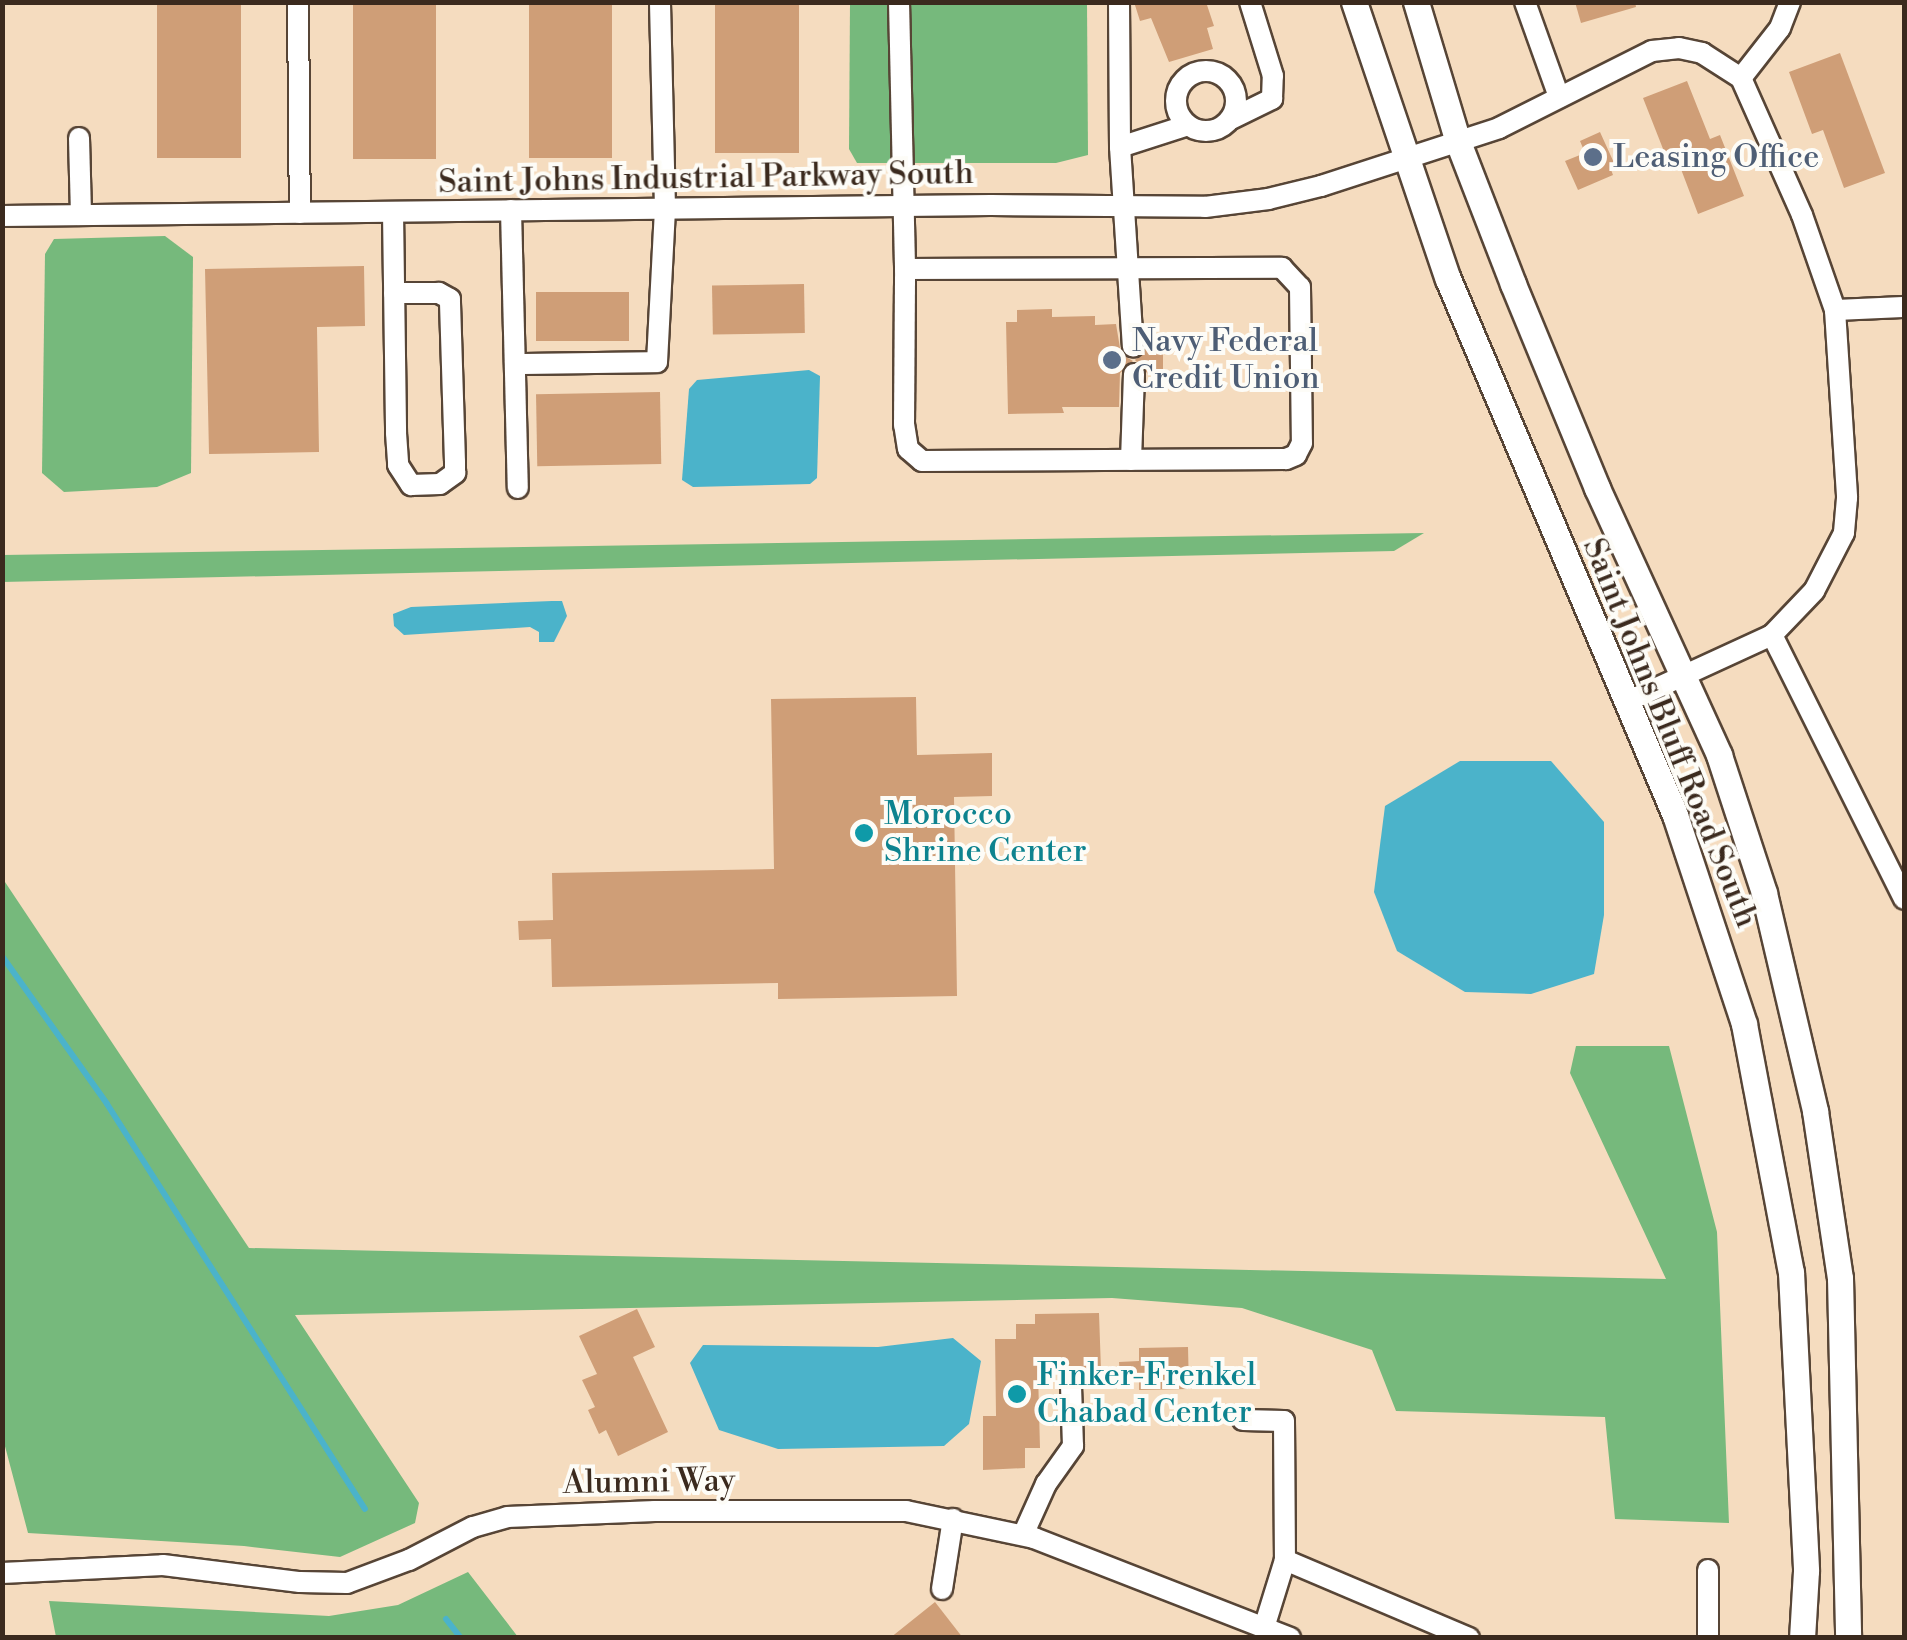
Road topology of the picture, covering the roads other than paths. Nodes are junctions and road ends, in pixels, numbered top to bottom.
1 (298, 2) edge
2 (660, 2) edge
3 (899, 2) edge
4 (1118, 2) edge
5 (1250, 2) edge
6 (1354, 2) edge
7 (1416, 2) edge
8 (1526, 2) edge
9 (1790, 2) edge
10 (1741, 78) junction
11 (1558, 96) junction
12 (1231, 119) junction
13 (1188, 124) junction
14 (78, 138) dead end
15 (1458, 142) junction
16 (1120, 147) junction
17 (1404, 157) junction
18 (1125, 204) junction
19 (904, 205) junction
20 (665, 208) junction
21 (512, 210) junction
22 (392, 212) junction
23 (300, 213) junction
24 (81, 215) junction
25 (2, 216) edge
26 (1126, 266) junction
27 (904, 269) junction
28 (394, 293) junction
29 (1904, 307) edge
30 (1834, 310) junction
31 (1133, 347) dead end
32 (515, 364) junction
33 (1134, 374) dead end
34 (1132, 460) junction
35 (518, 488) dead end
36 (1772, 635) junction
37 (1684, 676) junction
38 (1626, 702) junction
39 (1904, 899) edge
40 (1072, 1385) dead end
41 (1243, 1420) dead end
42 (953, 1518) junction
43 (1023, 1535) junction
44 (1285, 1560) junction
45 (1708, 1570) dead end
46 (2, 1573) edge
47 (942, 1589) dead end
48 (1264, 1628) junction
49 (1290, 1638) edge
50 (1469, 1638) edge
51 (1708, 1638) edge
52 (1802, 1638) edge
53 (1848, 1638) edge

1 - 23 street
2 - 20 street
3 - 19 street
4 - 16 street
5 - 12 street
6 - 17 main road, Saint Johns Bluff Road South
7 - 15 main road, Saint Johns Bluff Road South
8 - 11 street
9 - 10 street
10 - 11 street, Saint Johns Industrial Parkway South
10 - 30 street
11 - 15 street, Saint Johns Industrial Parkway South
12 - 13 street
12 - 13 street
13 - 16 street
14 - 24 street
15 - 17 street, Saint Johns Industrial Parkway South
15 - 37 main road, Saint Johns Bluff Road South
16 - 18 street
17 - 18 street, Saint Johns Industrial Parkway South
17 - 38 main road, Saint Johns Bluff Road South
18 - 19 street, Saint Johns Industrial Parkway South
18 - 26 street
19 - 20 street, Saint Johns Industrial Parkway South
19 - 27 street
20 - 21 street, Saint Johns Industrial Parkway South
20 - 32 street
21 - 22 street, Saint Johns Industrial Parkway South
21 - 32 street
22 - 23 street, Saint Johns Industrial Parkway South
22 - 28 street
23 - 24 street, Saint Johns Industrial Parkway South
24 - 25 street, Saint Johns Industrial Parkway South
26 - 27 street
26 - 31 street
26 - 34 street
27 - 34 street
28 - 28 street
29 - 30 street
30 - 36 street
32 - 35 street
33 - 34 street
36 - 37 street
36 - 39 street
37 - 38 street
37 - 53 main road, Saint Johns Bluff Road South
38 - 52 main road, Saint Johns Bluff Road South
40 - 43 street
41 - 44 street
42 - 43 street, Alumni Way
42 - 46 street, Alumni Way
42 - 47 street
43 - 48 street, Alumni Way
44 - 48 street
44 - 50 street
45 - 51 street
48 - 49 street, Alumni Way

